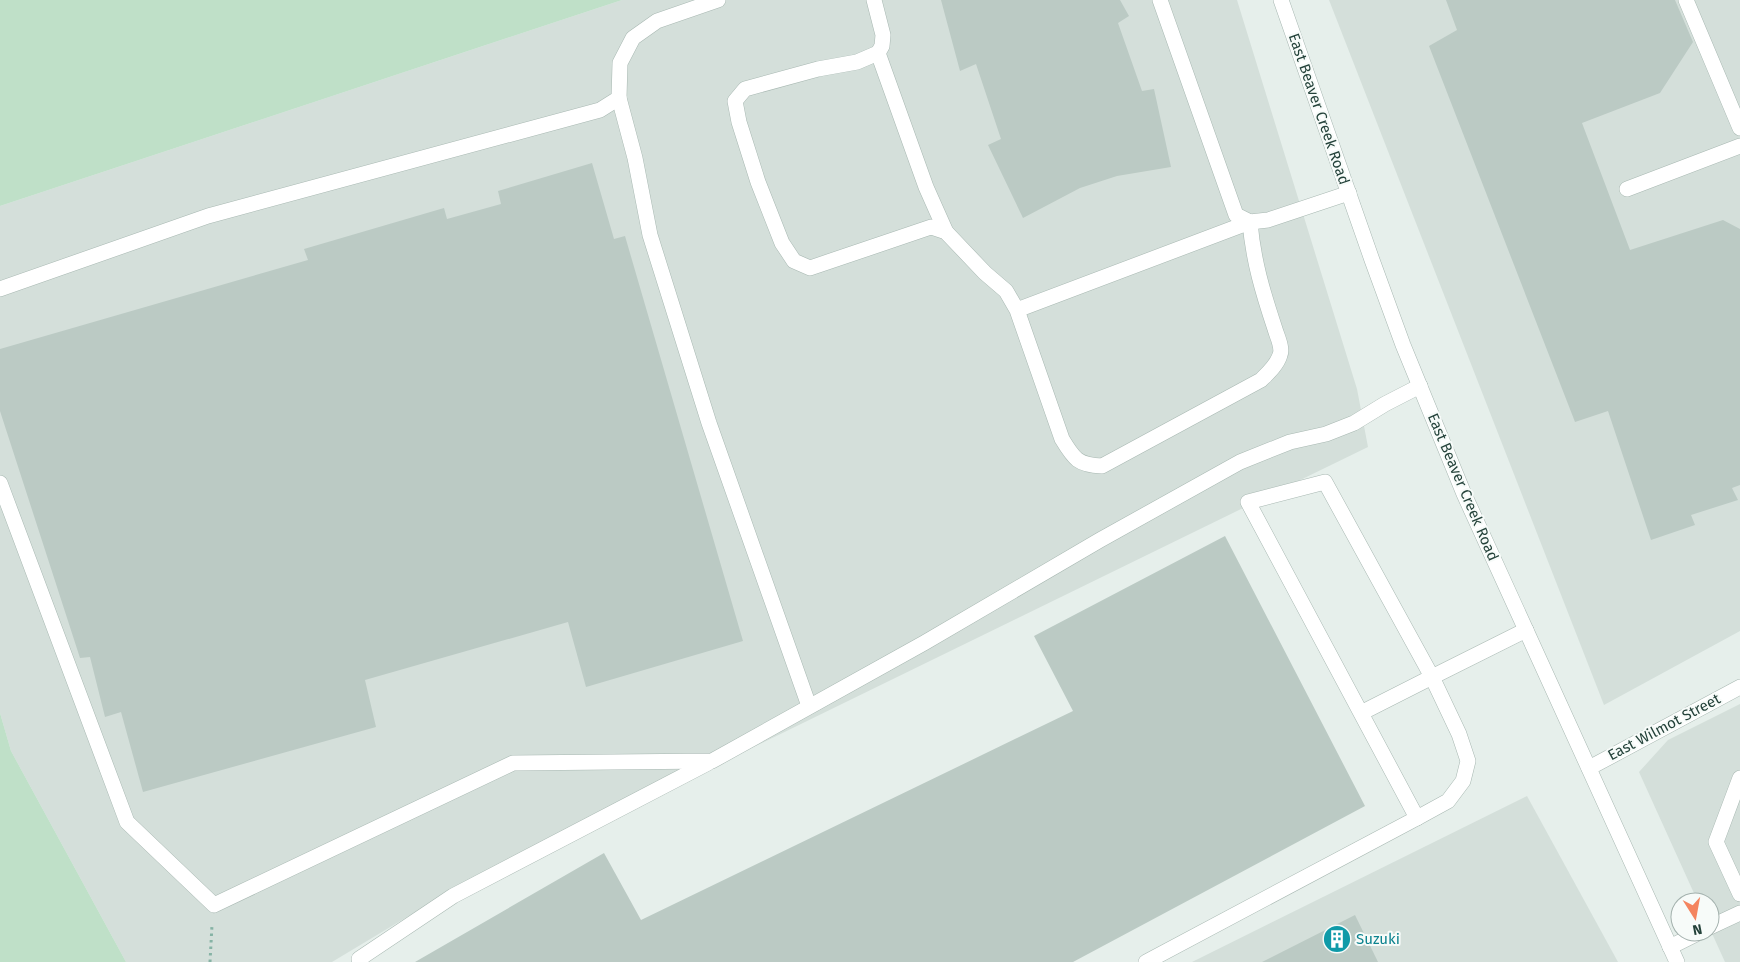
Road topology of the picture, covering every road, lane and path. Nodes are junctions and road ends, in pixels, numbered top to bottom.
1 (718, 0) edge
2 (874, 0) edge
3 (1160, 0) edge
4 (1281, 0) edge
5 (1686, 0) edge
6 (878, 53) junction
7 (619, 98) junction
8 (1740, 128) edge
9 (1740, 146) edge
10 (1627, 189) dead end
11 (1349, 193) junction
12 (1250, 222) junction
13 (946, 232) junction
14 (0, 289) edge
15 (1017, 310) junction
16 (1420, 386) junction
17 (0, 482) edge
18 (1526, 630) junction
19 (1432, 676) junction
20 (1740, 687) edge
21 (809, 706) junction
22 (1361, 713) junction
23 (712, 761) junction
24 (1589, 768) junction
25 (1740, 778) edge
26 (1417, 818) junction
27 (1740, 894) edge
28 (214, 905) junction
29 (1740, 913) edge
30 (1720, 922) edge
31 (1679, 942) edge
32 (1670, 946) junction
33 (210, 962) edge
34 (361, 962) edge
35 (1146, 962) edge
36 (1677, 962) edge

1 - 7 street
2 - 6 street
3 - 12 street
4 - 11 street, East Beaver Creek Road
5 - 8 street
6 - 13 street
6 - 13 street
7 - 14 street
7 - 21 street
9 - 10 street
11 - 12 street
11 - 16 street, East Beaver Creek Road
12 - 15 street
12 - 15 street
13 - 15 street
16 - 18 street, East Beaver Creek Road
16 - 21 street
17 - 28 street
18 - 19 street
18 - 24 street, East Beaver Creek Road
19 - 22 street
19 - 22 street
19 - 26 street
20 - 24 street, East Wilmot Street
21 - 23 street
22 - 26 street
23 - 28 street
23 - 34 street
24 - 32 street, East Beaver Creek Road
25 - 27 street
26 - 35 street
28 - 33 path
29 - 30 street
31 - 32 street
32 - 36 street, East Beaver Creek Road

